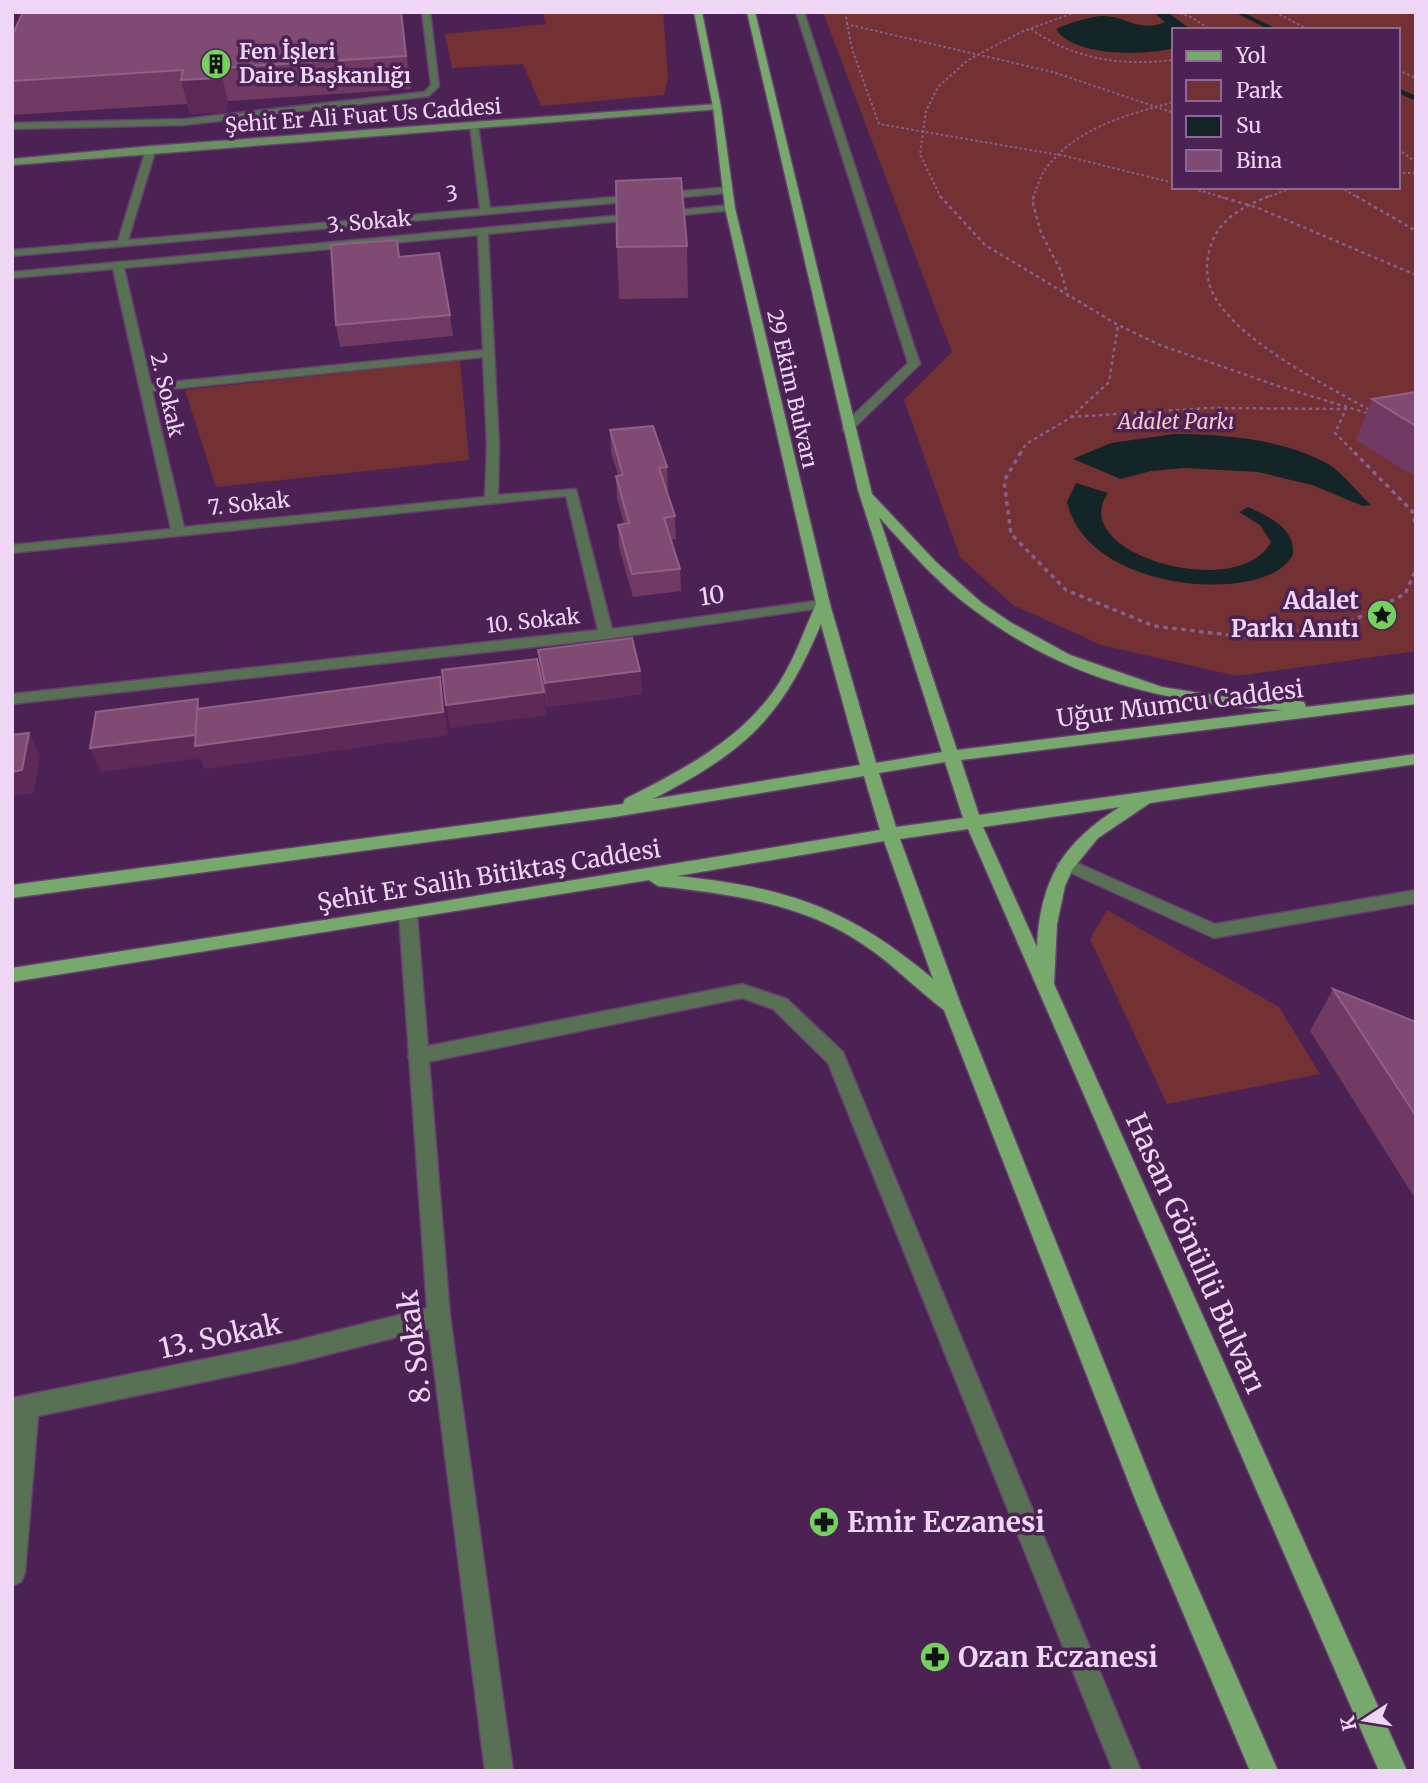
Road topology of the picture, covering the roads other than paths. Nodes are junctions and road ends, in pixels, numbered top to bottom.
1 (426, 12) edge
2 (698, 12) edge
3 (751, 12) edge
4 (800, 12) edge
5 (717, 107) junction
6 (12, 126) edge
7 (474, 126) junction
8 (151, 149) junction
9 (12, 162) edge
10 (728, 190) junction
11 (730, 208) junction
12 (485, 210) junction
13 (482, 231) junction
14 (122, 243) junction
15 (12, 253) edge
16 (118, 266) junction
17 (12, 275) edge
18 (488, 354) junction
19 (146, 388) junction
20 (847, 428) junction
21 (864, 490) junction
22 (491, 500) junction
23 (178, 533) junction
24 (12, 549) edge
25 (823, 604) junction
26 (606, 634) junction
27 (12, 699) edge
28 (1416, 699) edge
29 (1348, 709) junction
30 (950, 756) junction
31 (1416, 759) edge
32 (870, 769) junction
33 (1148, 797) junction
34 (614, 811) junction
35 (973, 822) junction
36 (890, 834) junction
37 (1066, 864) junction
38 (633, 877) junction
39 (12, 892) edge
40 (1416, 896) edge
41 (408, 914) junction
42 (12, 975) edge
43 (1048, 994) junction
44 (951, 1005) junction
45 (418, 1056) junction
46 (439, 1316) junction
47 (20, 1408) edge
48 (12, 1573) edge
49 (499, 1771) edge
50 (1128, 1771) edge
51 (1264, 1771) edge
52 (1393, 1771) edge

1 - 6 street
2 - 5 main road, 29 Ekim Bulvarı
3 - 20 main road, 29 Ekim Bulvarı
4 - 20 street
5 - 7 street, Şehit Er Ali Fuat Us Caddesi
5 - 10 main road, 29 Ekim Bulvarı
7 - 8 street, Şehit Er Ali Fuat Us Caddesi
7 - 12 street
8 - 9 street, Şehit Er Ali Fuat Us Caddesi
8 - 14 street
10 - 11 main road, 29 Ekim Bulvarı
10 - 12 street, 3
11 - 13 street, 3. Sokak
11 - 25 main road, 29 Ekim Bulvarı
12 - 14 street, 3
13 - 16 street, 3. Sokak
13 - 18 street
14 - 15 street, 3
16 - 17 street, 3. Sokak
16 - 19 street, 2. Sokak
18 - 19 street
18 - 22 street
19 - 23 street, 2. Sokak
20 - 21 main road, 29 Ekim Bulvarı
21 - 29 main road
21 - 30 main road, 29 Ekim Bulvarı
22 - 23 street, 7. Sokak
22 - 26 street, 10. Sokak
23 - 24 street, 7. Sokak
25 - 26 street, 10
25 - 32 main road, 29 Ekim Bulvarı
25 - 34 main road
26 - 27 street, 10. Sokak
28 - 29 main road, Uğur Mumcu Caddesi
29 - 30 main road, Uğur Mumcu Caddesi
30 - 32 main road, Şehit Er Salih Bitiktaş Caddesi
30 - 35 main road, Hasan Gönüllü Bulvarı
31 - 33 main road
32 - 34 main road, Şehit Er Salih Bitiktaş Caddesi
32 - 36 main road
33 - 35 main road
33 - 37 main road
34 - 39 main road, Şehit Er Salih Bitiktaş Caddesi
35 - 36 main road, Şehit Er Salih Bitiktaş Caddesi
35 - 43 main road, Hasan Gönüllü Bulvarı
36 - 38 main road, Şehit Er Salih Bitiktaş Caddesi
36 - 44 main road
37 - 40 street
37 - 43 main road
38 - 41 main road, Şehit Er Salih Bitiktaş Caddesi
38 - 44 main road
41 - 42 main road, Şehit Er Salih Bitiktaş Caddesi
41 - 45 street, 8. Sokak
43 - 52 main road, Hasan Gönüllü Bulvarı
44 - 51 main road
45 - 46 street, 8. Sokak
45 - 50 street
46 - 47 street, 13. Sokak
46 - 49 street, 8. Sokak
47 - 48 street

